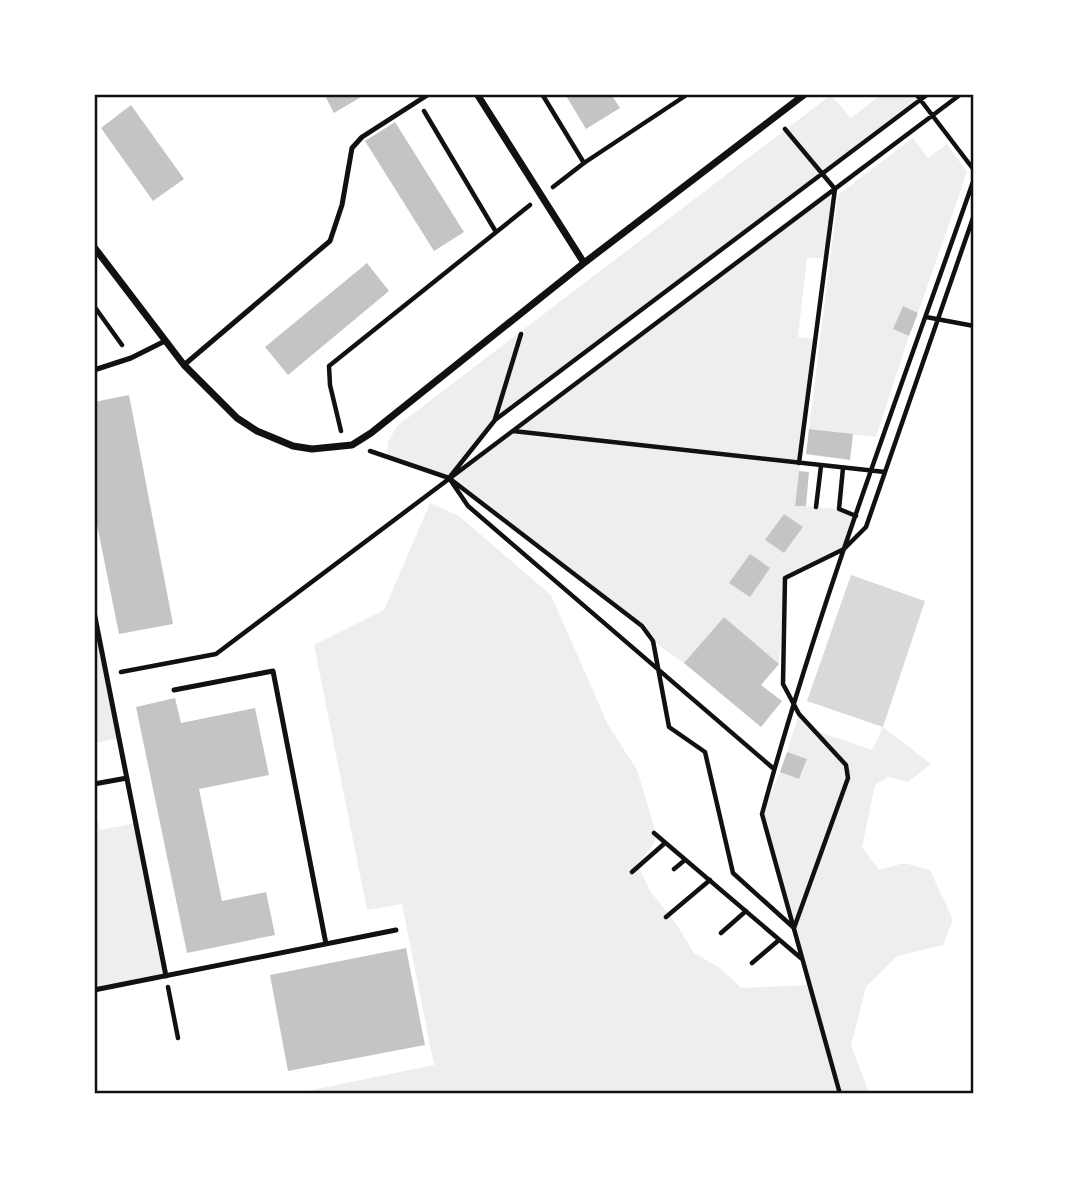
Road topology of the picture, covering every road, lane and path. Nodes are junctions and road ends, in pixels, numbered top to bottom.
1 (429, 94) edge
2 (477, 94) edge
3 (542, 94) edge
4 (688, 94) edge
5 (805, 94) edge
6 (916, 94) edge
7 (928, 94) edge
8 (961, 94) edge
9 (920, 100) junction
10 (418, 102) junction
11 (933, 116) junction
12 (775, 117) junction
13 (584, 163) junction
14 (974, 170) edge
15 (822, 174) junction
16 (974, 179) edge
17 (835, 189) junction
18 (542, 195) junction
19 (974, 215) edge
20 (496, 232) junction
21 (94, 247) edge
22 (584, 263) junction
23 (94, 306) edge
24 (529, 307) junction
25 (926, 317) junction
26 (938, 319) junction
27 (974, 326) edge
28 (165, 341) junction
29 (131, 358) junction
30 (184, 365) junction
31 (94, 370) edge
32 (495, 420) junction
33 (512, 431) junction
34 (348, 446) junction
35 (799, 463) junction
36 (821, 466) junction
37 (843, 468) junction
38 (872, 471) junction
39 (885, 472) junction
40 (449, 478) junction
41 (816, 508) dead end
42 (856, 516) junction
43 (844, 549) junction
44 (94, 612) edge
45 (660, 673) junction
46 (107, 675) junction
47 (174, 690) dead end
48 (794, 705) junction
49 (774, 769) junction
50 (127, 778) junction
51 (94, 785) edge
52 (654, 833) dead end
53 (665, 843) junction
54 (685, 860) junction
55 (674, 869) dead end
56 (632, 872) dead end
57 (710, 880) junction
58 (746, 911) junction
59 (666, 916) dead end
60 (794, 928) junction
61 (396, 930) dead end
62 (721, 933) dead end
63 (779, 940) junction
64 (326, 944) junction
65 (803, 960) junction
66 (752, 963) dead end
67 (166, 976) junction
68 (94, 990) edge
69 (178, 1038) dead end
70 (840, 1094) edge

1 - 10 lane
2 - 18 street
3 - 13 path
4 - 13 path
5 - 12 street
6 - 9 path
7 - 9 path
8 - 11 path
9 - 11 path
9 - 15 path
10 - 20 path
10 - 30 lane
11 - 14 path
11 - 17 path
12 - 15 path
12 - 22 street
13 - 18 path
15 - 17 path
15 - 32 path
16 - 25 path
17 - 33 path
17 - 35 path
18 - 20 path
18 - 22 street
19 - 26 path
20 - 34 path
21 - 28 street
22 - 24 street
23 - 29 path
24 - 32 path
24 - 34 street
25 - 26 path
25 - 38 path
26 - 27 path
26 - 39 path
28 - 29 lane
28 - 30 street
29 - 31 lane
30 - 34 street
32 - 40 path
33 - 35 path
33 - 40 path
34 - 40 path
35 - 36 path
36 - 37 path
36 - 41 path
37 - 38 path
37 - 42 path
38 - 39 path
38 - 42 path
39 - 43 path
40 - 45 path
40 - 45 path
40 - 46 path
42 - 43 path
43 - 48 path
43 - 48 path
44 - 46 lane
45 - 49 path
45 - 60 path
46 - 50 lane
47 - 64 lane
48 - 49 path
48 - 60 path
49 - 60 path
50 - 51 lane
50 - 67 lane
52 - 53 path
53 - 54 path
53 - 56 path
54 - 55 path
54 - 57 path
57 - 58 path
57 - 59 path
58 - 62 path
58 - 63 path
60 - 65 path
61 - 64 lane
63 - 65 path
63 - 66 path
64 - 67 lane
65 - 70 path
67 - 68 lane
67 - 69 path

